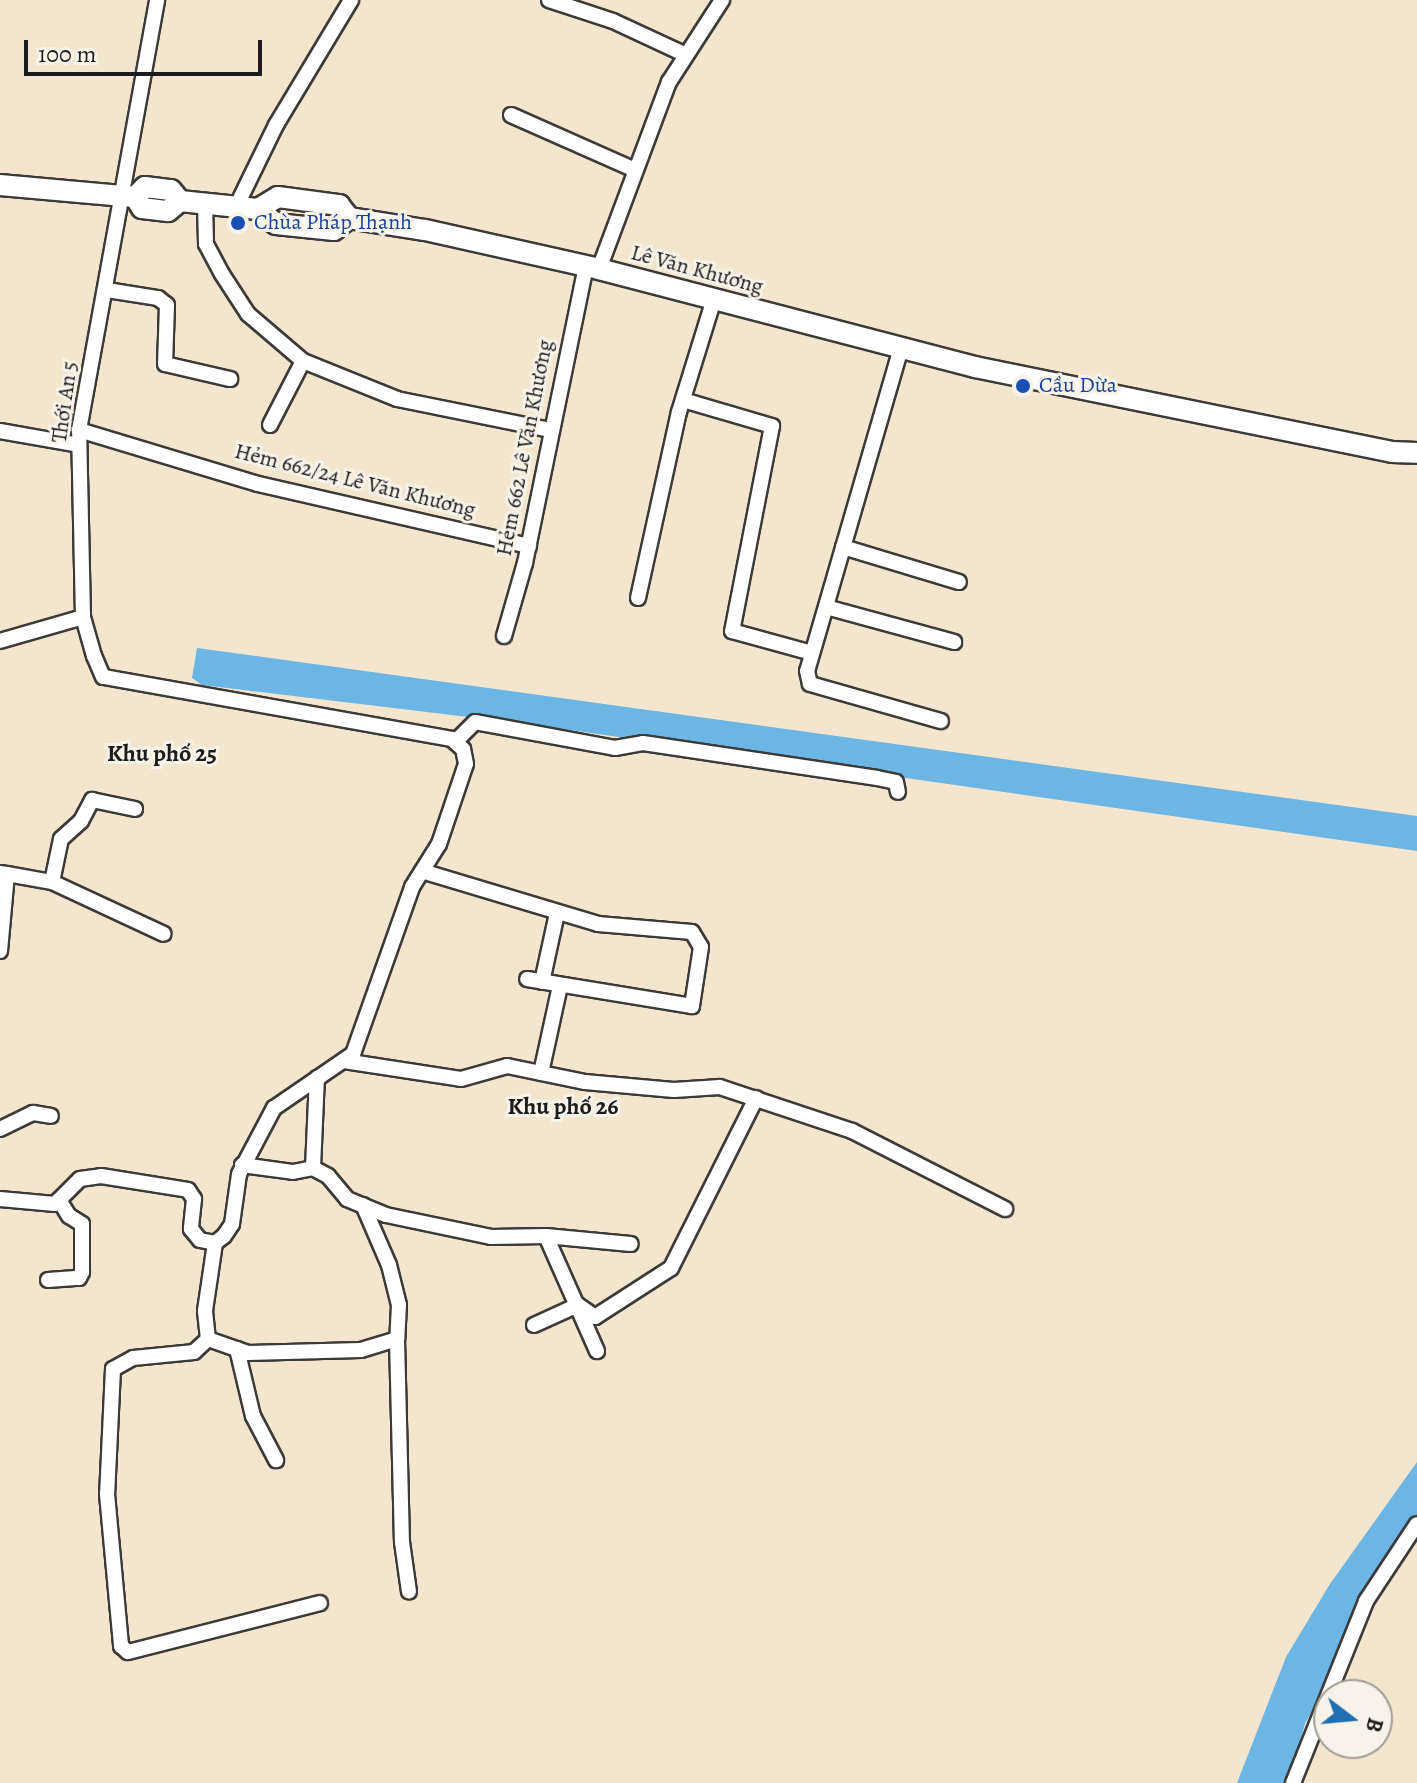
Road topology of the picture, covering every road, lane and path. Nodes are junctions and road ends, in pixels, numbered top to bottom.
1 (157, 0) edge
2 (351, 0) edge
3 (549, 0) edge
4 (722, 0) edge
5 (684, 54) junction
6 (511, 115) dead end
7 (633, 169) junction
8 (0, 185) edge
9 (130, 196) junction
10 (205, 203) junction
11 (236, 207) junction
12 (593, 268) junction
13 (107, 290) junction
14 (714, 299) junction
15 (901, 348) junction
16 (303, 361) junction
17 (230, 379) dead end
18 (683, 400) junction
19 (270, 425) dead end
20 (551, 430) junction
21 (0, 431) edge
22 (79, 438) junction
23 (1392, 452) junction
24 (1417, 453) edge
25 (1417, 465) edge
26 (529, 546) junction
27 (843, 547) junction
28 (959, 582) dead end
29 (638, 598) dead end
30 (826, 607) junction
31 (83, 617) junction
32 (504, 636) dead end
33 (0, 641) edge
34 (954, 642) dead end
35 (812, 653) junction
36 (941, 721) dead end
37 (455, 742) junction
38 (898, 792) dead end
39 (135, 809) dead end
40 (425, 872) junction
41 (3, 873) edge
42 (52, 882) junction
43 (557, 913) junction
44 (164, 934) dead end
45 (0, 951) edge
46 (560, 986) junction
47 (344, 1061) junction
48 (541, 1073) junction
49 (317, 1078) junction
50 (756, 1098) junction
51 (51, 1116) dead end
52 (0, 1129) edge
53 (242, 1165) junction
54 (313, 1168) junction
55 (0, 1199) edge
56 (59, 1200) junction
57 (363, 1205) junction
58 (1005, 1209) dead end
59 (546, 1236) junction
60 (215, 1243) junction
61 (631, 1244) dead end
62 (48, 1280) dead end
63 (578, 1305) junction
64 (534, 1325) dead end
65 (208, 1339) junction
66 (397, 1339) junction
67 (237, 1349) junction
68 (597, 1351) dead end
69 (276, 1460) dead end
70 (1417, 1524) edge
71 (409, 1592) dead end
72 (320, 1603) dead end
73 (1293, 1783) edge

1 - 9 street, Thới An 5
2 - 11 street
3 - 5 street
4 - 5 street, Hẻm 662 Lê Văn Khương
5 - 7 street, Hẻm 662 Lê Văn Khương
6 - 7 street
7 - 12 street, Hẻm 662 Lê Văn Khương
8 - 9 main road
9 - 10 main road, Lê Văn Khương
9 - 13 street, Thới An 5
10 - 11 main road, Lê Văn Khương
10 - 16 street
11 - 12 main road, Lê Văn Khương
12 - 14 main road, Lê Văn Khương
12 - 20 street, Hẻm 662 Lê Văn Khương
13 - 17 street
13 - 22 street, Thới An 5
14 - 15 main road, Lê Văn Khương
14 - 18 street
15 - 23 main road, Lê Văn Khương
15 - 27 street
16 - 19 street
16 - 20 street
18 - 29 street
18 - 35 street
20 - 26 street, Hẻm 662 Lê Văn Khương
21 - 22 street, Hẻm 662/24 Lê Văn Khương
22 - 26 street, Hẻm 662/24 Lê Văn Khương
22 - 31 street, Thới An 5
23 - 24 main road, Lê Văn Khương
23 - 25 main road, Lê Văn Khương
26 - 32 street, Hẻm 662 Lê Văn Khương
27 - 28 street
27 - 30 street
30 - 34 street
30 - 35 street
31 - 33 street
31 - 37 street, Thới An 5
35 - 36 street
37 - 38 street
37 - 40 street
39 - 42 street
40 - 43 street
40 - 47 street
41 - 42 street
41 - 45 street
42 - 44 street
43 - 46 street
43 - 46 street
46 - 48 street
47 - 48 street
47 - 49 street
48 - 50 street
49 - 53 street
49 - 54 street
50 - 58 street
50 - 63 street
51 - 52 street
53 - 54 street
53 - 60 street
54 - 57 street
55 - 56 street
56 - 60 street
56 - 62 street
57 - 59 street
57 - 66 street
59 - 61 street
59 - 63 street
60 - 65 street
63 - 64 street
63 - 68 street
65 - 67 street
65 - 72 street
66 - 67 street
66 - 71 street
67 - 69 street
70 - 73 street

